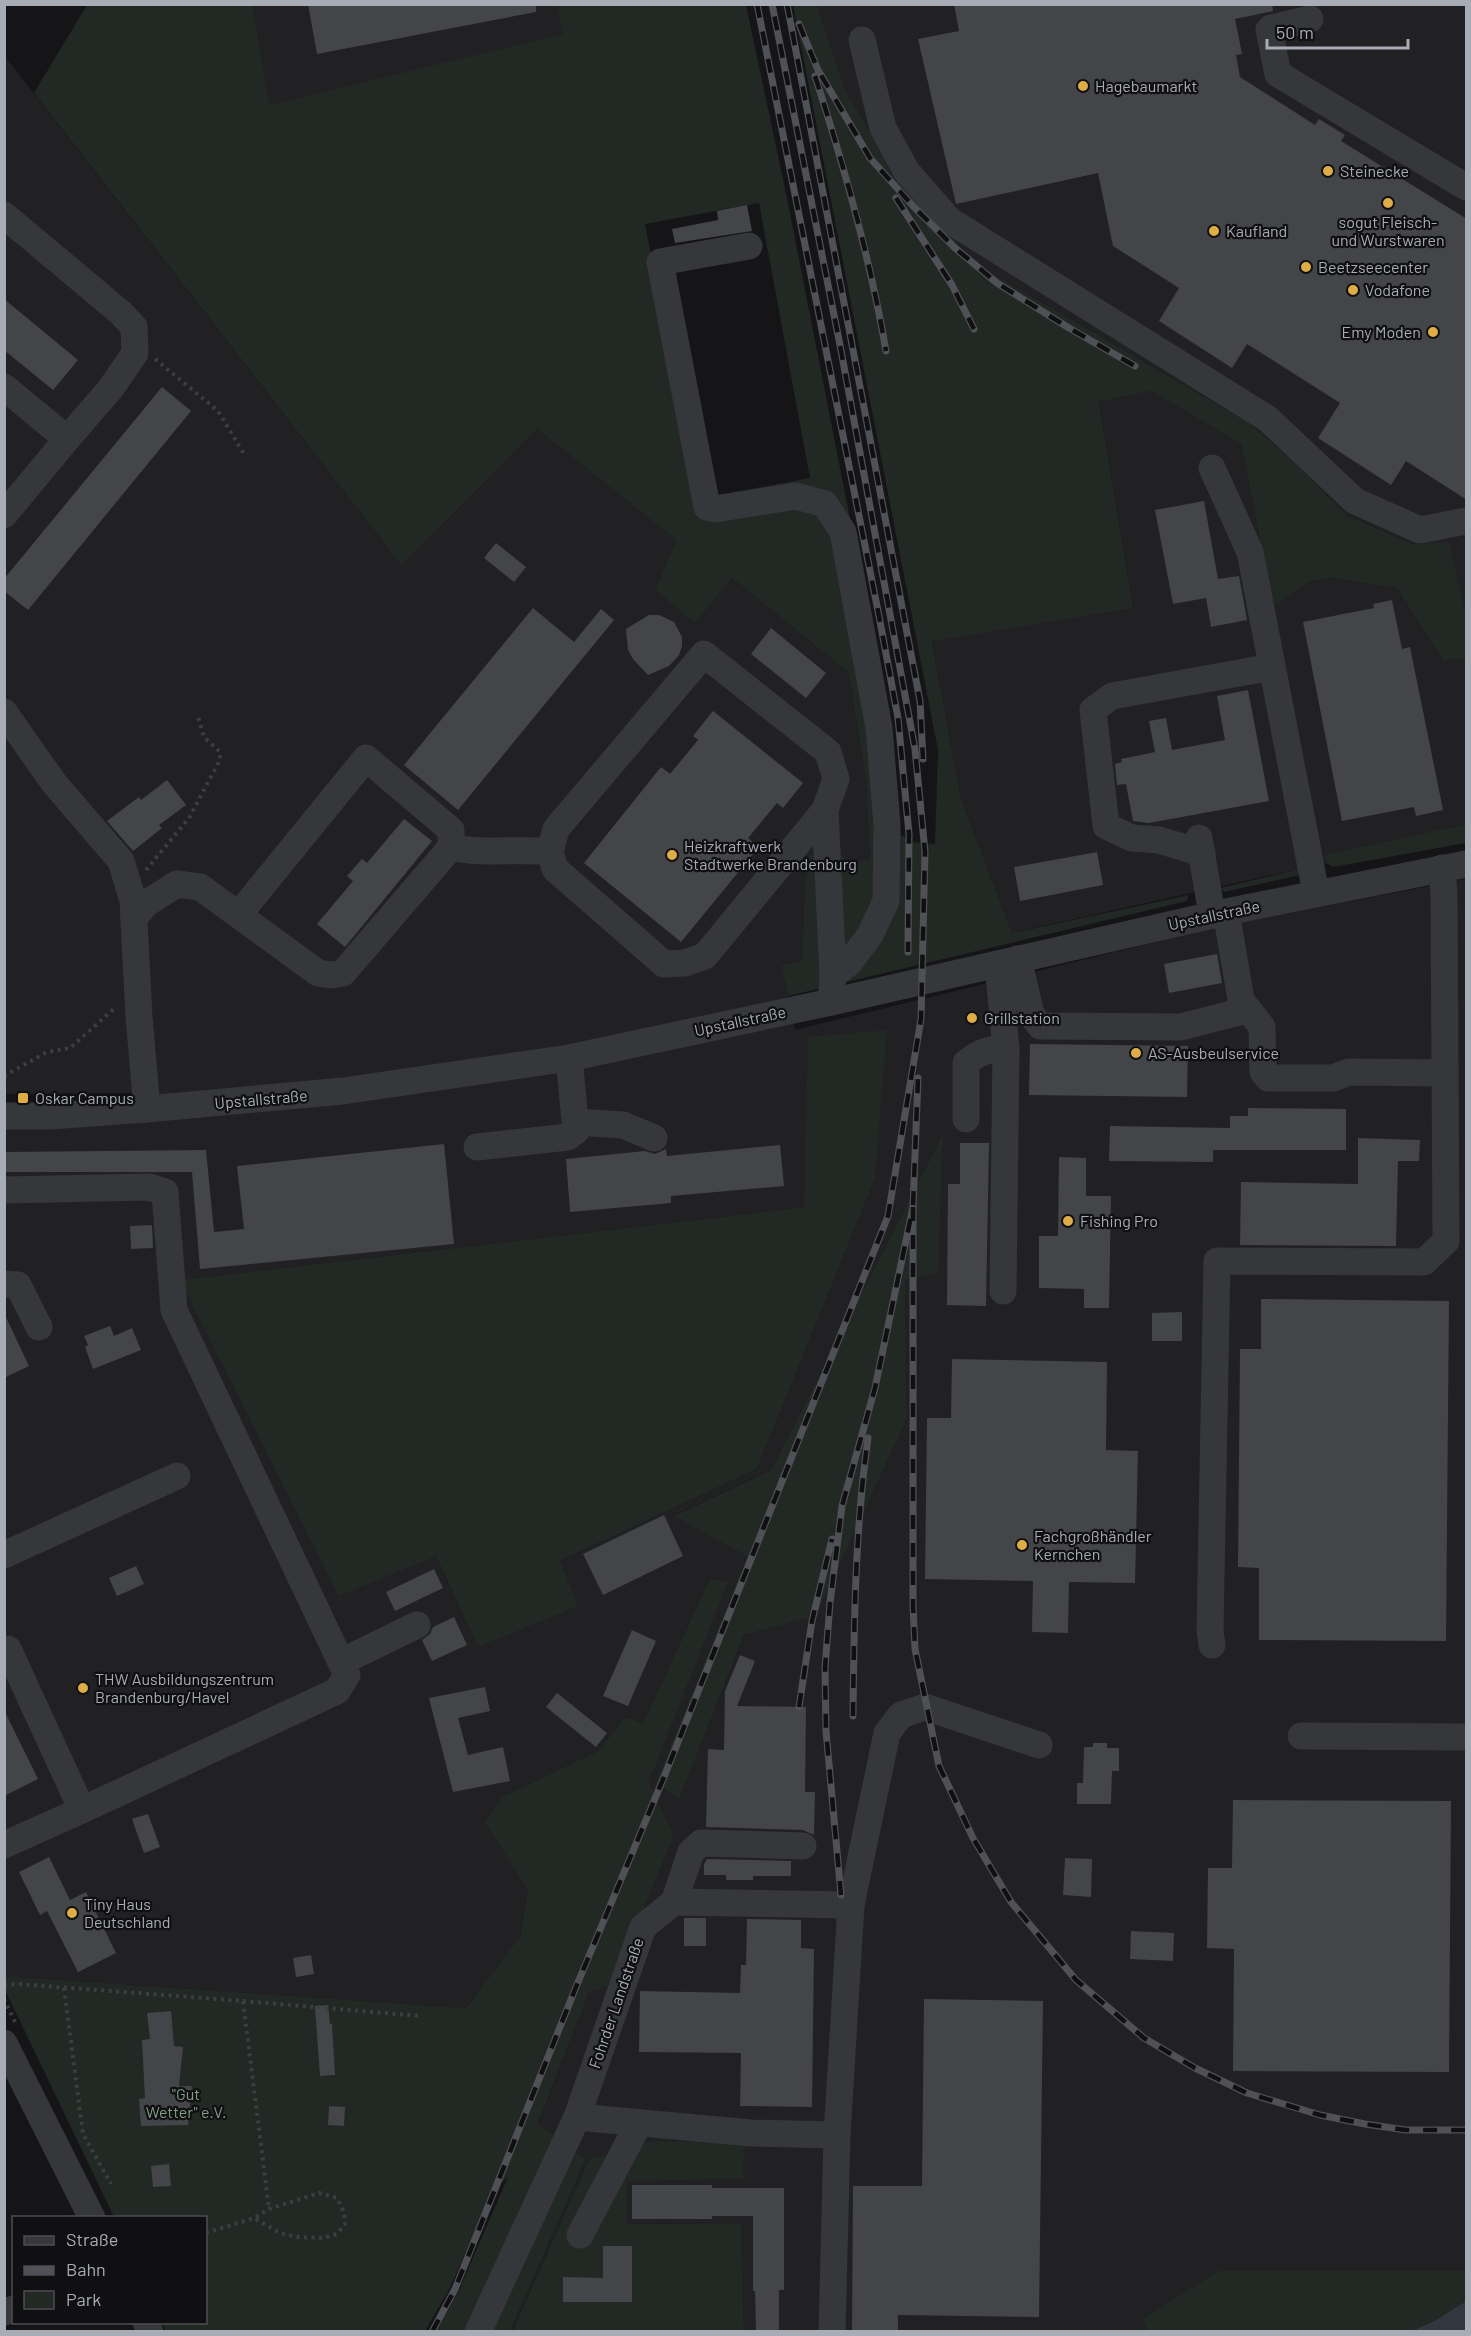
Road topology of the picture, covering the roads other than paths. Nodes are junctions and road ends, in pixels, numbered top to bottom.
1 (1310, 19) dead end
2 (862, 40) dead end
3 (1467, 187) edge
4 (4, 215) edge
5 (748, 246) dead end
6 (4, 387) edge
7 (67, 439) junction
8 (1212, 468) dead end
9 (4, 515) edge
10 (1467, 521) edge
11 (1272, 667) junction
12 (4, 712) edge
13 (825, 810) junction
14 (451, 847) junction
15 (550, 852) junction
16 (1454, 866) edge
17 (1316, 893) junction
18 (1219, 913) junction
19 (239, 914) junction
20 (134, 918) junction
21 (1008, 962) junction
22 (833, 975) junction
23 (831, 1002) junction
24 (1244, 1004) junction
25 (1006, 1049) junction
26 (569, 1058) junction
27 (1444, 1073) junction
28 (147, 1109) junction
29 (4, 1116) edge
30 (966, 1119) dead end
31 (576, 1122) junction
32 (654, 1138) dead end
33 (477, 1147) dead end
34 (4, 1190) edge
35 (4, 1284) edge
36 (1004, 1292) dead end
37 (39, 1327) dead end
38 (177, 1476) dead end
39 (4, 1555) edge
40 (417, 1625) dead end
41 (1212, 1645) dead end
42 (8, 1649) dead end
43 (341, 1662) junction
44 (1300, 1736) dead end
45 (1467, 1737) edge
46 (1039, 1745) dead end
47 (82, 1810) junction
48 (4, 1845) edge
49 (803, 1846) dead end
50 (674, 1902) junction
51 (851, 1905) junction
52 (4, 2043) edge
53 (577, 2117) junction
54 (639, 2123) junction
55 (837, 2135) junction
56 (91, 2216) edge
57 (580, 2235) dead end
58 (478, 2331) edge
59 (832, 2331) edge

1 - 3 street
2 - 10 street
4 - 7 street
5 - 22 street
6 - 7 street
7 - 9 street
8 - 11 street
11 - 17 street
11 - 18 street
12 - 20 street
13 - 15 street
13 - 15 street
13 - 22 street
14 - 15 street
14 - 19 street
14 - 19 street
16 - 17 street, Upstallstraße
16 - 27 street
17 - 18 street, Upstallstraße
18 - 21 street, Upstallstraße
18 - 24 street
19 - 20 street
20 - 28 street
21 - 23 street, Upstallstraße
21 - 24 street
21 - 25 street
22 - 23 street
23 - 26 street, Upstallstraße
24 - 27 street
25 - 30 street
25 - 36 street
26 - 28 street, Upstallstraße
26 - 31 street
27 - 41 street
28 - 29 street, Upstallstraße
31 - 32 street
31 - 33 street
34 - 43 street
35 - 37 street
38 - 39 street
40 - 43 street
42 - 47 street
43 - 47 street
44 - 45 street
46 - 51 street
47 - 48 street
49 - 50 street
50 - 51 street
50 - 53 street, Fohrder Landstraße
51 - 55 street
52 - 56 street
53 - 54 street
53 - 58 street, Fohrder Landstraße
54 - 55 street
54 - 57 street
55 - 59 street

